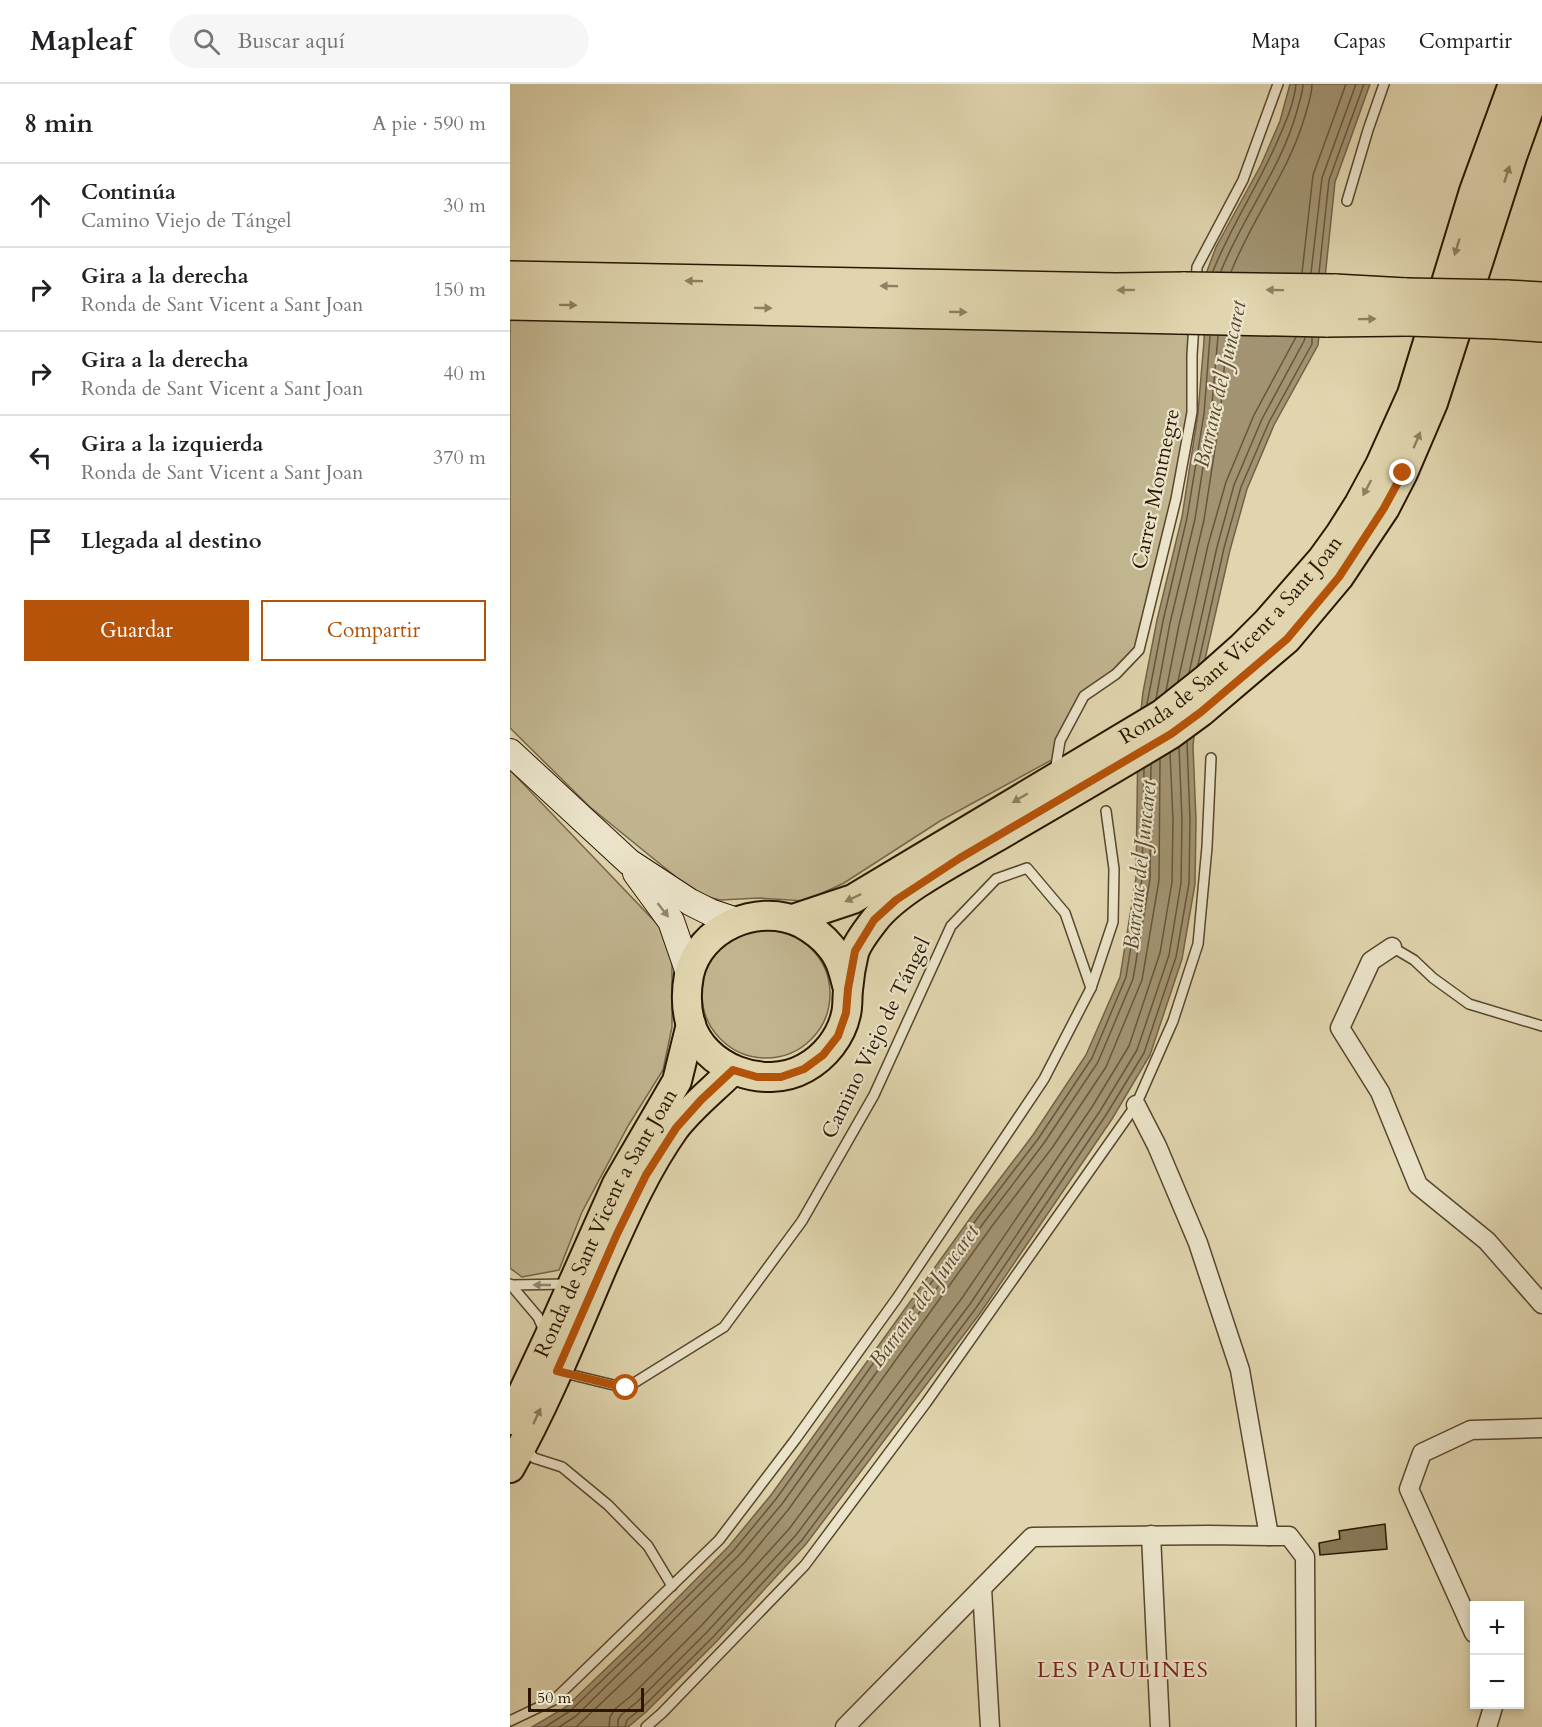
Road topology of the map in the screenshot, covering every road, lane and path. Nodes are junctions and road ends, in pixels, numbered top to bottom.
1 (1278, 84) edge
2 (1384, 84) edge
3 (1513, 84) edge
4 (1538, 84) edge
5 (1347, 201) dead end
6 (510, 278) edge
7 (1542, 299) edge
8 (510, 303) edge
9 (1188, 304) junction
10 (1502, 310) junction
11 (1542, 325) edge
12 (510, 752) edge
13 (1112, 757) junction
14 (1211, 758) dead end
15 (1055, 777) junction
16 (1106, 811) dead end
17 (629, 862) junction
18 (793, 919) junction
19 (737, 921) junction
20 (1392, 947) joint
21 (689, 973) junction
22 (1091, 988) junction
23 (848, 989) junction
24 (691, 1024) junction
25 (1542, 1026) edge
26 (733, 1070) junction
27 (1136, 1105) junction
28 (572, 1283) junction
29 (511, 1285) edge
30 (1542, 1304) edge
31 (548, 1340) junction
32 (557, 1371) junction
33 (510, 1420) edge
34 (1542, 1428) edge
35 (516, 1457) edge
36 (1151, 1536) junction
37 (1269, 1536) junction
38 (672, 1586) junction
39 (982, 1588) junction
40 (1470, 1625) edge
41 (1493, 1709) edge
42 (510, 1721) edge
43 (646, 1727) edge
44 (845, 1727) edge
45 (990, 1727) edge
46 (1160, 1727) edge
47 (1306, 1727) edge
48 (1488, 1727) edge

1 - 9 lane, Carrer Montnegre
2 - 5 lane
3 -> 13 main road, Ronda de Sant Vicent a Sant Joan
13 -> 4 main road, Ronda de Sant Vicent a Sant Joan
9 -> 6 highway
7 - 10 highway
8 -> 9 highway
9 - 10 highway, bridge
9 - 15 lane, Carrer Montnegre
10 - 11 highway
12 - 17 main road
13 - 15 main road, Ronda de Sant Vicent a Sant Joan
13 - 23 main road, Ronda de Sant Vicent a Sant Joan
14 - 27 lane
15 -> 18 main road, Ronda de Sant Vicent a Sant Joan
16 - 22 lane
17 - 19 main road
17 -> 21 main road
18 - 19 main road, Ronda de Sant Vicent a Sant Joan
18 - 23 main road, Ronda de Sant Vicent a Sant Joan
19 - 21 main road, Ronda de Sant Vicent a Sant Joan
20 - 25 lane
20 - 30 street
21 - 24 main road, Ronda de Sant Vicent a Sant Joan
22 - 32 lane, Camino Viejo de Tángel
22 - 38 lane
23 - 26 main road, Ronda de Sant Vicent a Sant Joan
24 - 26 main road, Ronda de Sant Vicent a Sant Joan
24 - 28 main road, Ronda de Sant Vicent a Sant Joan
26 - 32 main road, Ronda de Sant Vicent a Sant Joan
27 - 37 street
27 - 43 lane
28 -> 29 lane
28 - 31 main road, Ronda de Sant Vicent a Sant Joan
29 - 31 lane
31 - 33 main road, Ronda de Sant Vicent a Sant Joan
35 -> 32 main road, Ronda de Sant Vicent a Sant Joan
34 - 40 street
35 - 38 lane
36 - 37 street
36 - 39 street
36 - 46 street
37 - 47 street
38 - 42 lane
39 - 44 street
39 - 45 street
41 - 48 street

